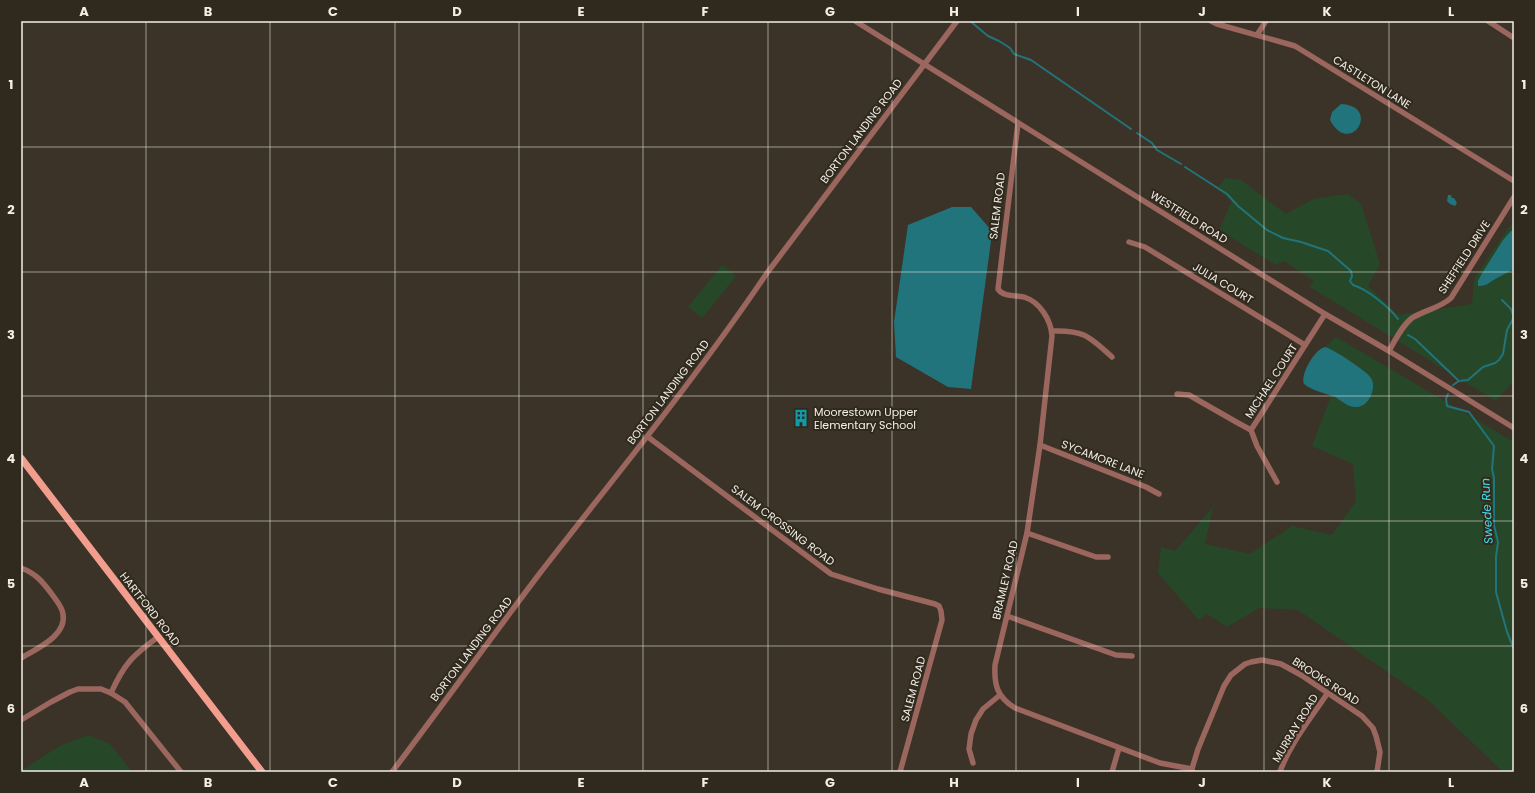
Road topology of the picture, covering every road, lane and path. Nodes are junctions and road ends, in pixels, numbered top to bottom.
1 (855, 21) edge
2 (957, 21) edge
3 (1211, 21) edge
4 (1266, 21) edge
5 (1488, 21) edge
6 (1257, 35) junction
7 (1514, 38) edge
8 (924, 63) junction
9 (1018, 123) junction
10 (1514, 181) edge
11 (1514, 197) edge
12 (1129, 242) dead end
13 (1325, 314) junction
14 (1052, 331) junction
15 (1305, 345) junction
16 (1388, 351) junction
17 (1112, 356) dead end
18 (1177, 394) dead end
19 (1514, 428) edge
20 (1251, 430) junction
21 (648, 437) junction
22 (1040, 445) junction
23 (21, 458) edge
24 (1277, 482) dead end
25 (1159, 494) dead end
26 (1027, 533) junction
27 (1108, 557) dead end
28 (21, 568) edge
29 (941, 611) joint
30 (1007, 616) junction
31 (158, 637) junction
32 (1132, 656) dead end
33 (21, 658) edge
34 (111, 693) junction
35 (1327, 694) junction
36 (1000, 695) junction
37 (21, 720) edge
38 (1119, 748) junction
39 (973, 763) dead end
40 (1192, 771) edge
41 (180, 772) edge
42 (262, 772) edge
43 (392, 772) edge
44 (900, 772) edge
45 (1112, 772) edge
46 (1280, 772) edge
47 (1377, 772) edge

1 - 8 street, WESTFIELD ROAD
2 - 8 street, BORTON LANDING ROAD
3 - 6 street, CASTLETON LANE
4 - 6 street
5 - 7 street
6 - 10 street, CASTLETON LANE
8 - 9 street, WESTFIELD ROAD
8 - 21 street, BORTON LANDING ROAD
9 - 13 street, WESTFIELD ROAD
9 - 14 street, SALEM ROAD
11 - 16 street, SHEFFIELD DRIVE
12 - 15 street, JULIA COURT
13 - 15 street, MICHAEL COURT
13 - 16 street, WESTFIELD ROAD
14 - 17 street
14 - 22 street, BRAMLEY ROAD
15 - 20 street, MICHAEL COURT
16 - 19 street, WESTFIELD ROAD
18 - 20 street
20 - 24 street, MICHAEL COURT
21 - 29 street, SALEM CROSSING ROAD
21 - 43 street, BORTON LANDING ROAD
22 - 25 street, SYCAMORE LANE
22 - 26 street, BRAMLEY ROAD
23 - 31 main road, HARTFORD ROAD
26 - 27 street
26 - 30 street, BRAMLEY ROAD
28 - 33 street
29 - 44 street, SALEM ROAD
30 - 32 street
30 - 36 street, BRAMLEY ROAD
31 - 34 street
31 - 42 main road, HARTFORD ROAD
34 - 37 street
34 - 41 street
35 - 40 street, BROOKS ROAD
35 - 46 street, MURRAY ROAD
35 - 47 street, BROOKS ROAD
36 - 38 street
36 - 39 street
38 - 40 street
38 - 45 street

